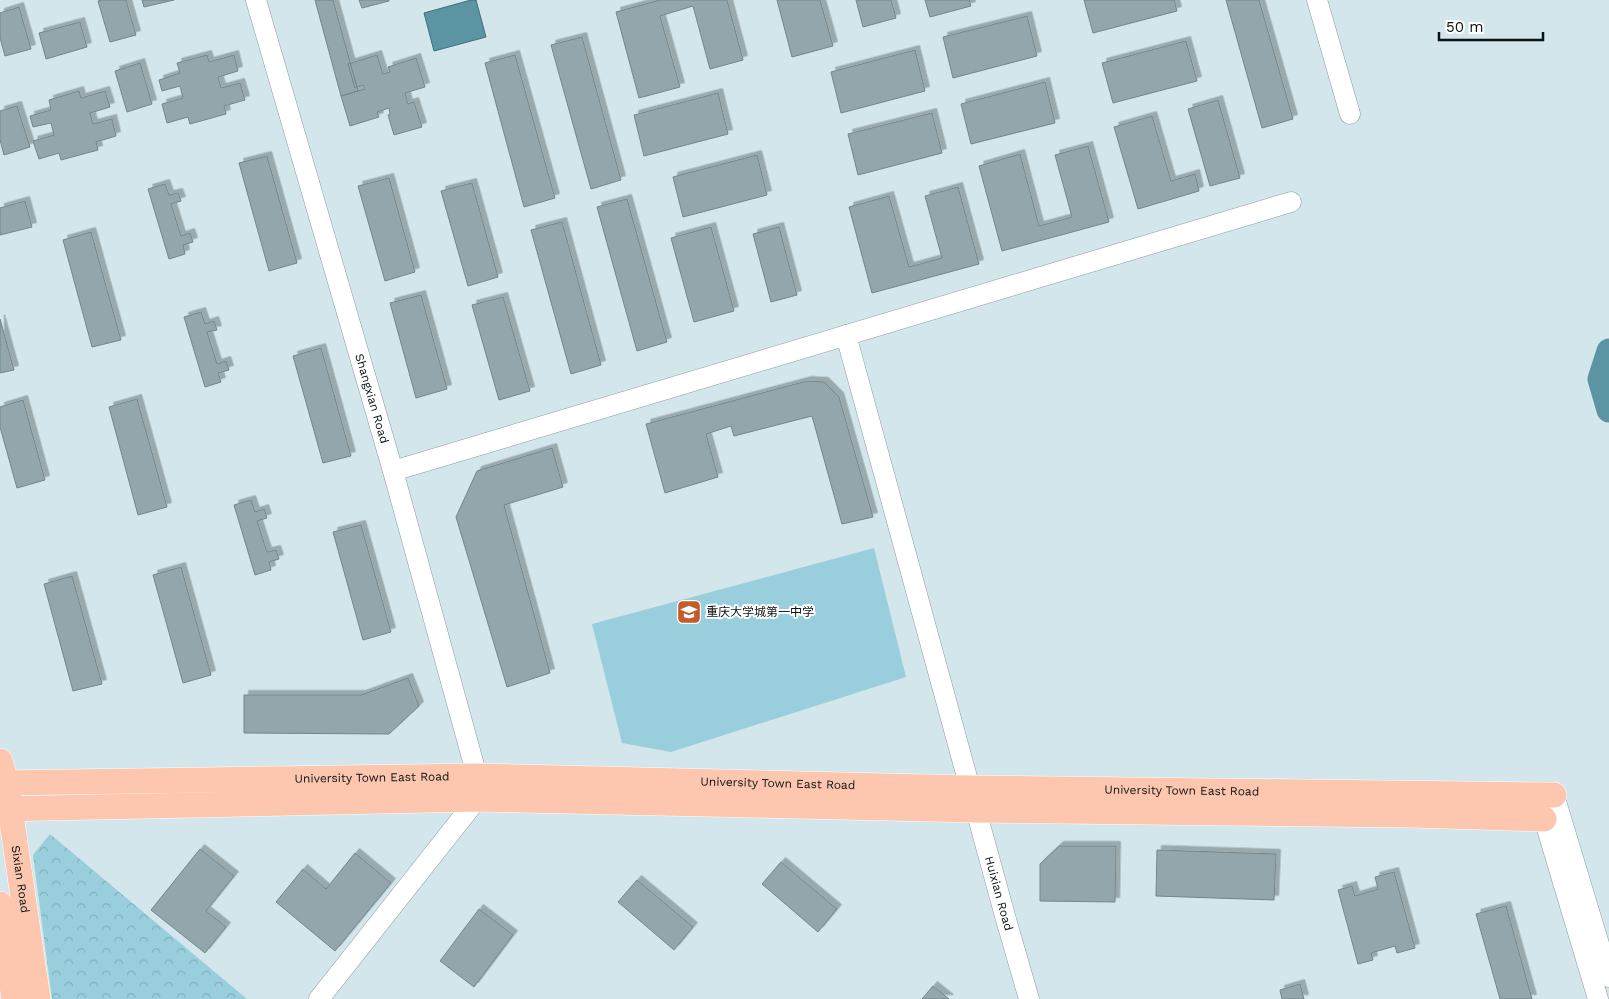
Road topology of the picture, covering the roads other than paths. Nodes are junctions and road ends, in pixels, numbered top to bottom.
1 (256, 0) edge
2 (1317, 0) edge
3 (1350, 114) dead end
4 (1291, 202) dead end
5 (846, 335) junction
6 (393, 471) junction
7 (2, 775) edge
8 (477, 788) junction
9 (1554, 795) joint
10 (972, 799) junction
11 (5, 809) edge
12 (1544, 819) joint
13 (0, 904) edge
14 (1609, 976) edge
15 (14, 999) edge
16 (38, 999) edge
17 (319, 999) edge
18 (1029, 999) edge
19 (1598, 999) edge

1 - 6 street, Shangxian Road
2 - 3 street
4 - 5 street
5 - 6 street
5 - 10 street, Huixian Road
6 - 8 street, Shangxian Road
7 - 8 main road, University Town East Road
7 - 11 main road, Sixian Road
8 - 10 main road, University Town East Road
8 - 11 main road, University Town East Road
8 - 17 street
9 - 10 main road, University Town East Road
9 - 14 street
10 - 12 main road, University Town East Road
10 - 18 street, Huixian Road
11 - 16 main road, Sixian Road
12 - 19 street
13 - 15 main road, Sixian Road

